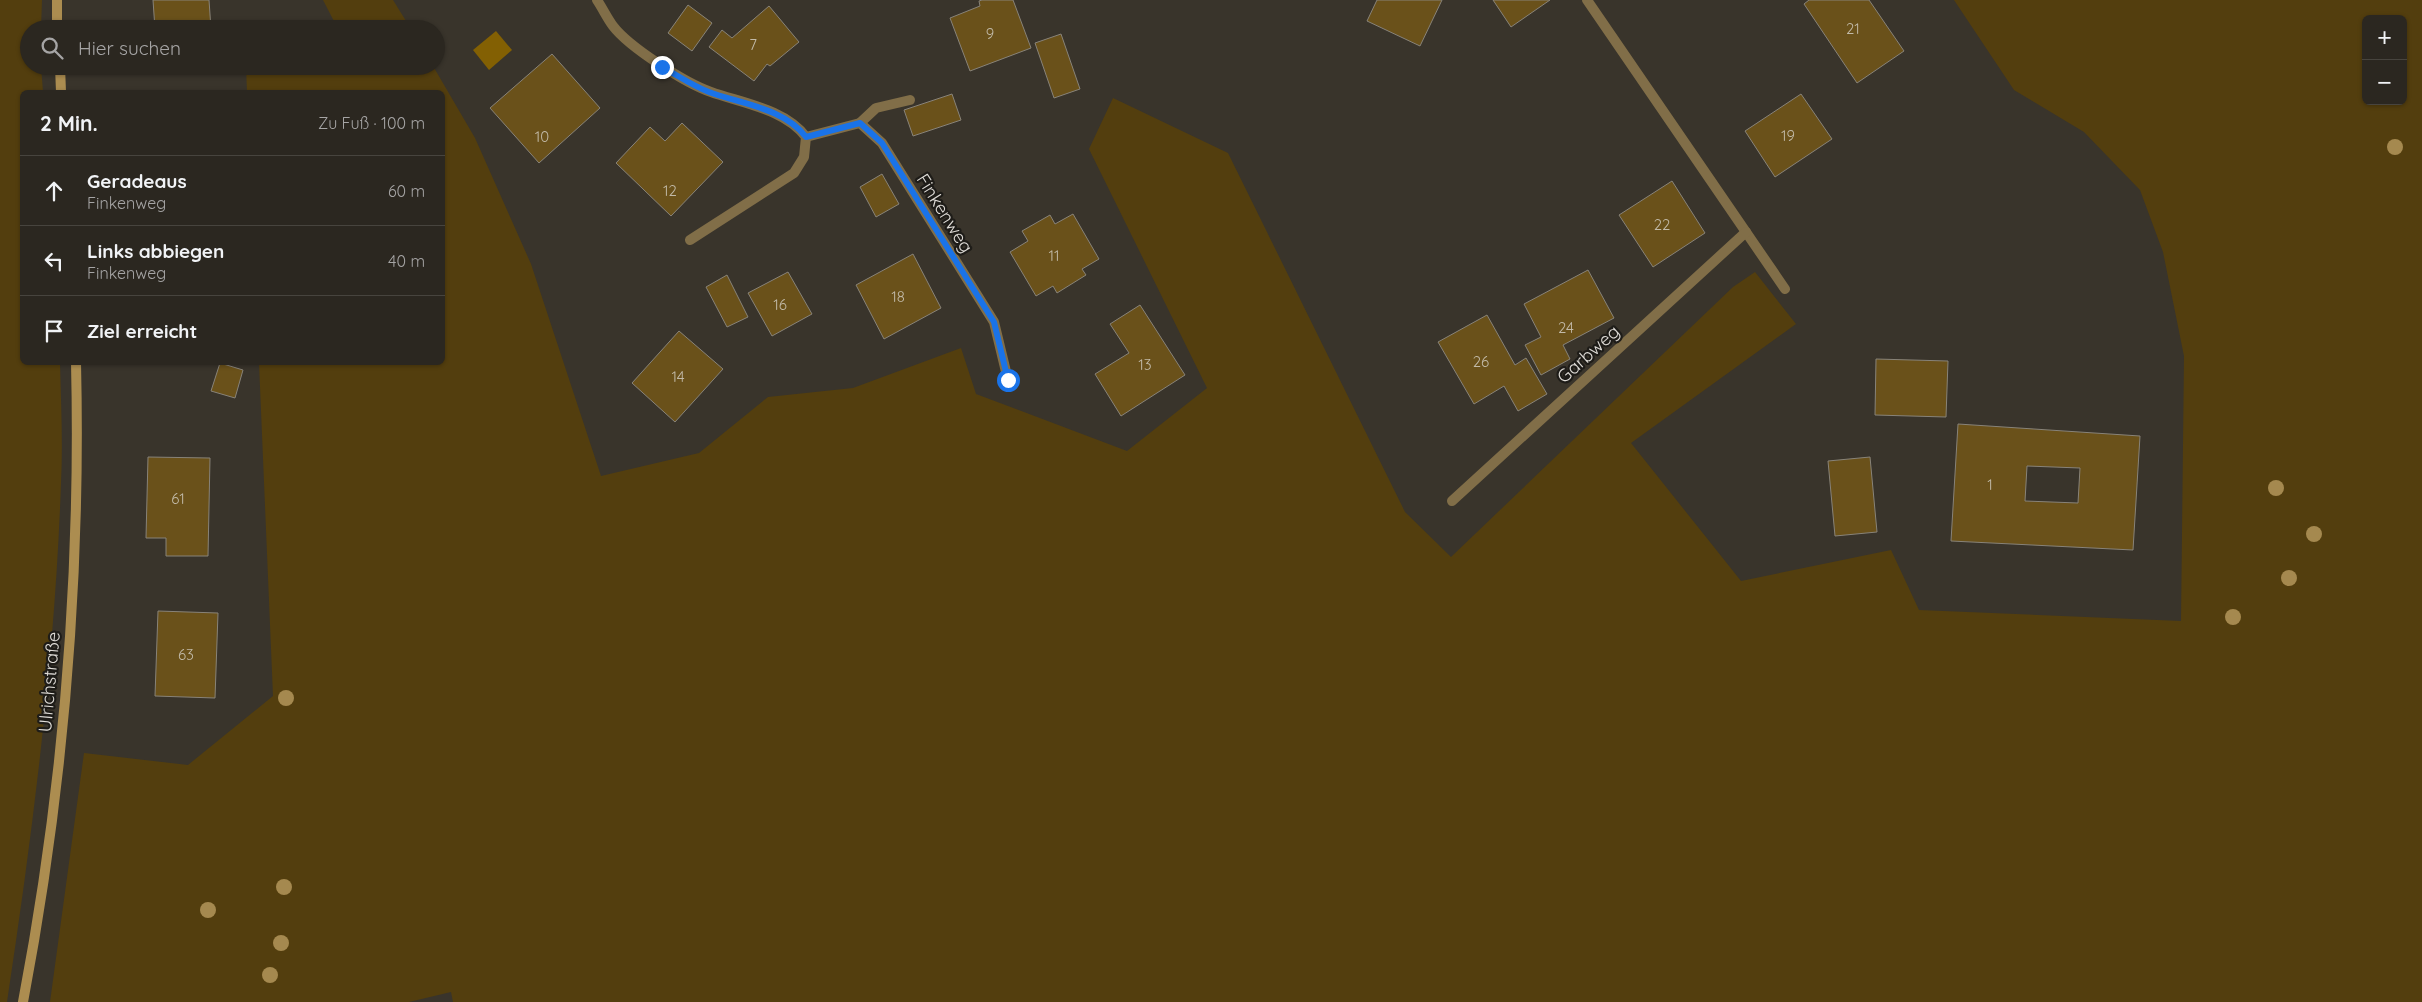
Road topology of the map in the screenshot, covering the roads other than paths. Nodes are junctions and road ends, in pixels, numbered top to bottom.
1 (57, 0) edge
2 (597, 0) edge
3 (1587, 0) edge
4 (57, 20) edge
5 (60, 75) edge
6 (61, 90) edge
7 (910, 100) dead end
8 (860, 123) junction
9 (806, 137) junction
10 (1746, 232) junction
11 (690, 240) dead end
12 (1785, 289) dead end
13 (76, 365) edge
14 (1008, 380) dead end
15 (1452, 500) dead end
16 (23, 1002) edge

1 - 4 street
2 - 9 street
3 - 10 street
5 - 6 street
7 - 8 street
8 - 9 street
8 - 14 street, Finkenweg
9 - 11 street
10 - 12 street
10 - 15 street, Garbweg
13 - 16 street, Ulrichstraße

